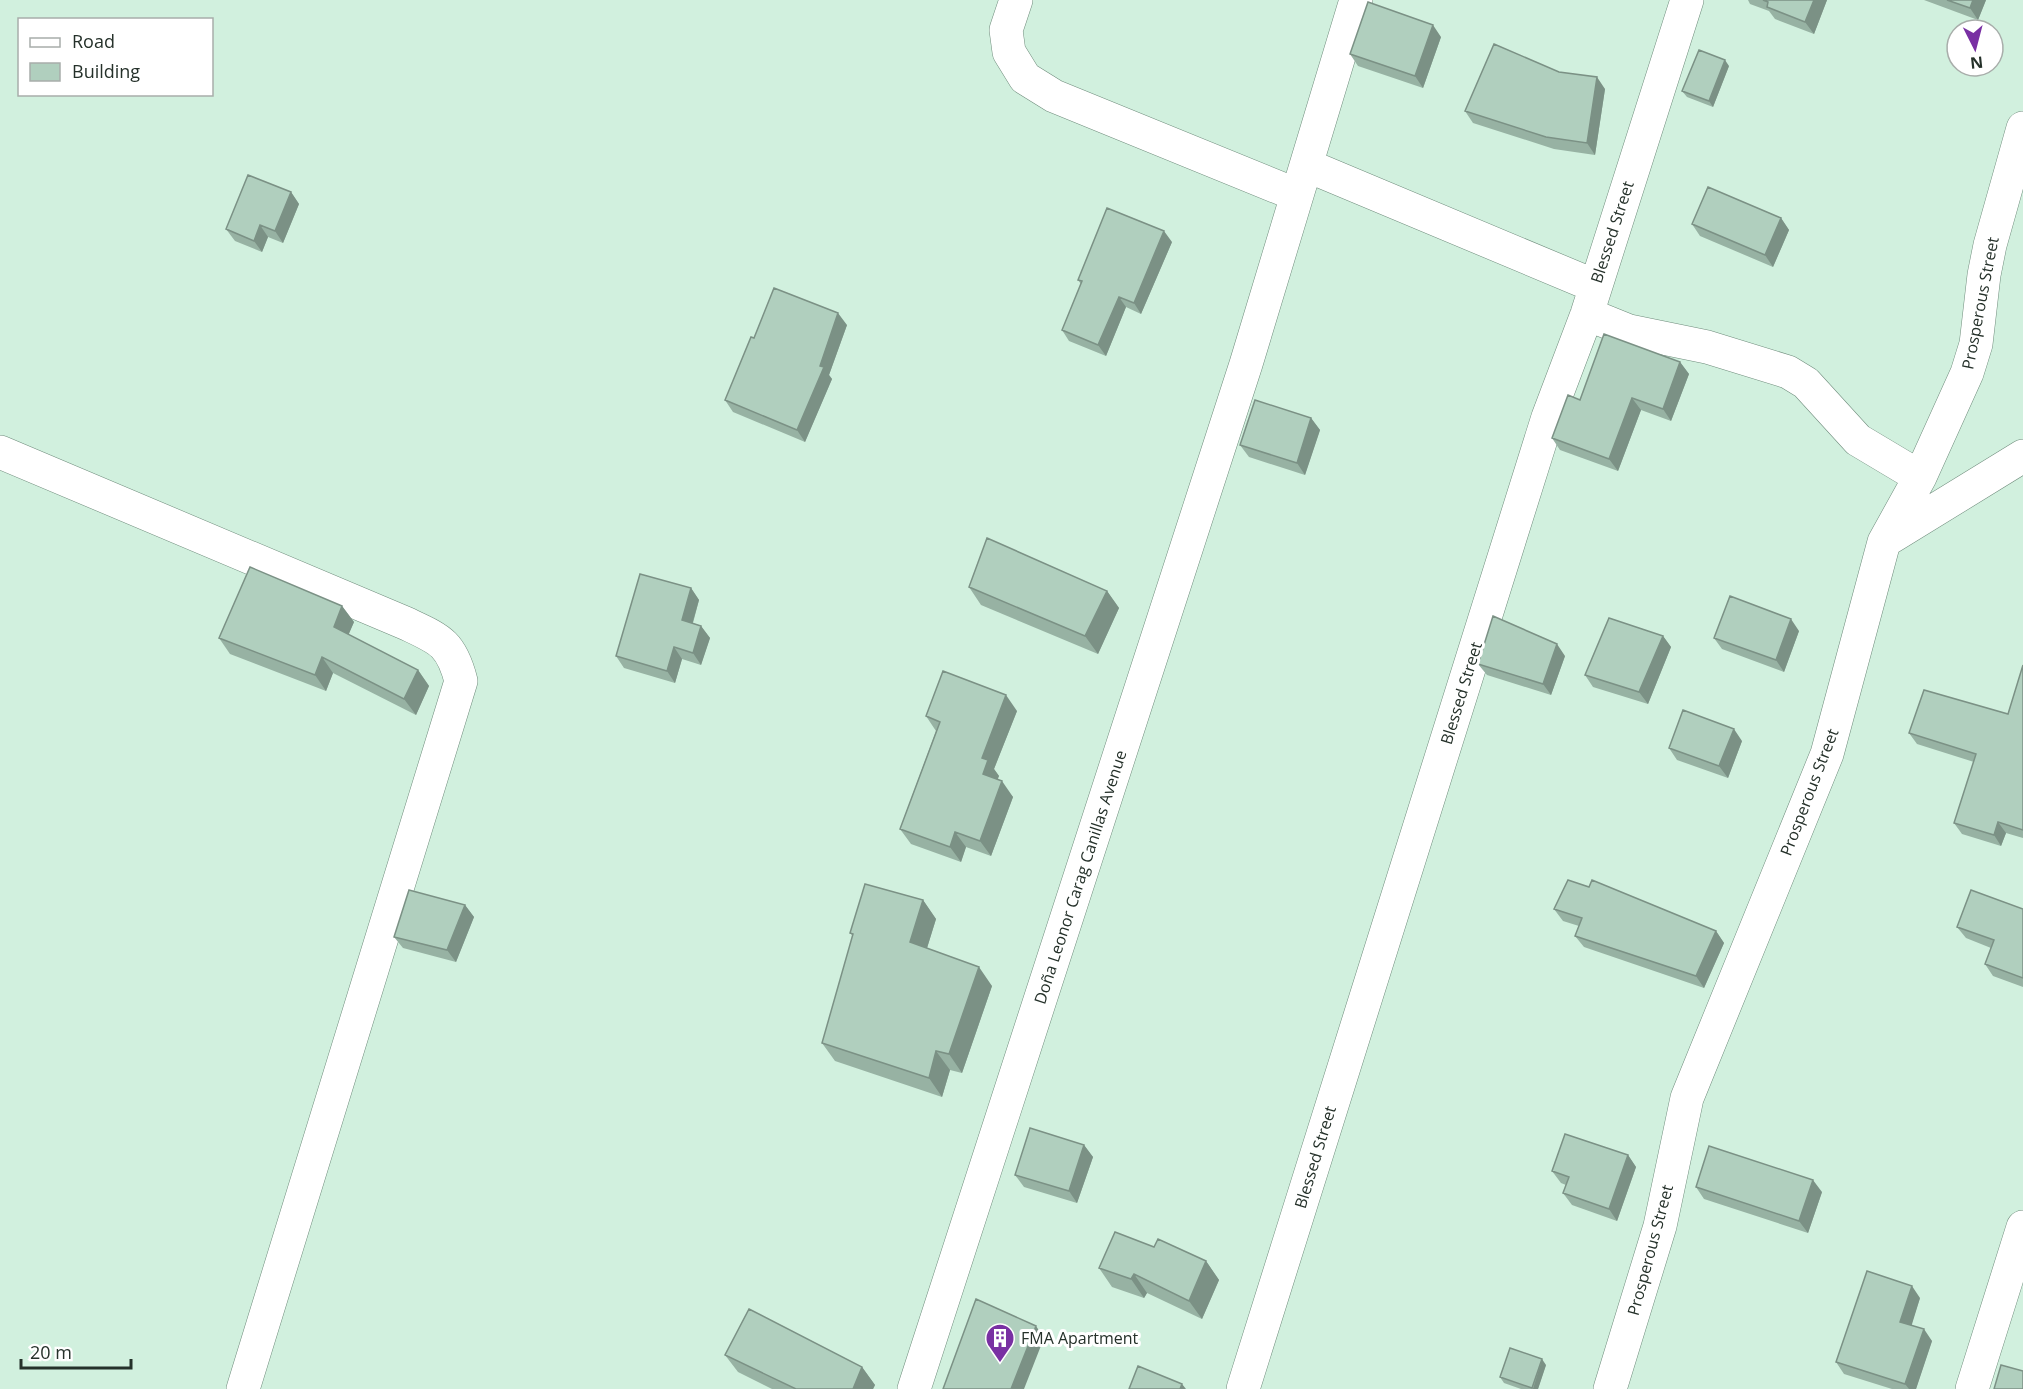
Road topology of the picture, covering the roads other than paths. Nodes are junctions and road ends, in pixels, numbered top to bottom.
1 (1016, 0) edge
2 (1356, 0) edge
3 (1687, 0) edge
4 (2023, 128) edge
5 (1302, 180) junction
6 (1591, 300) junction
7 (0, 452) edge
8 (2023, 456) edge
9 (1920, 477) junction
10 (1884, 542) junction
11 (2023, 1227) edge
12 (243, 1389) edge
13 (914, 1389) edge
14 (1242, 1389) edge
15 (1610, 1389) edge
16 (1971, 1389) edge

1 - 5 street
2 - 5 street, Doña Leonor Carag Canillas Avenue
3 - 6 street, Blessed Street
4 - 9 street, Prosperous Street
5 - 6 street
5 - 13 street, Doña Leonor Carag Canillas Avenue
6 - 9 street
6 - 14 street, Blessed Street
7 - 12 street
8 - 10 street
9 - 10 street, Prosperous Street
10 - 15 street, Prosperous Street
11 - 16 street

